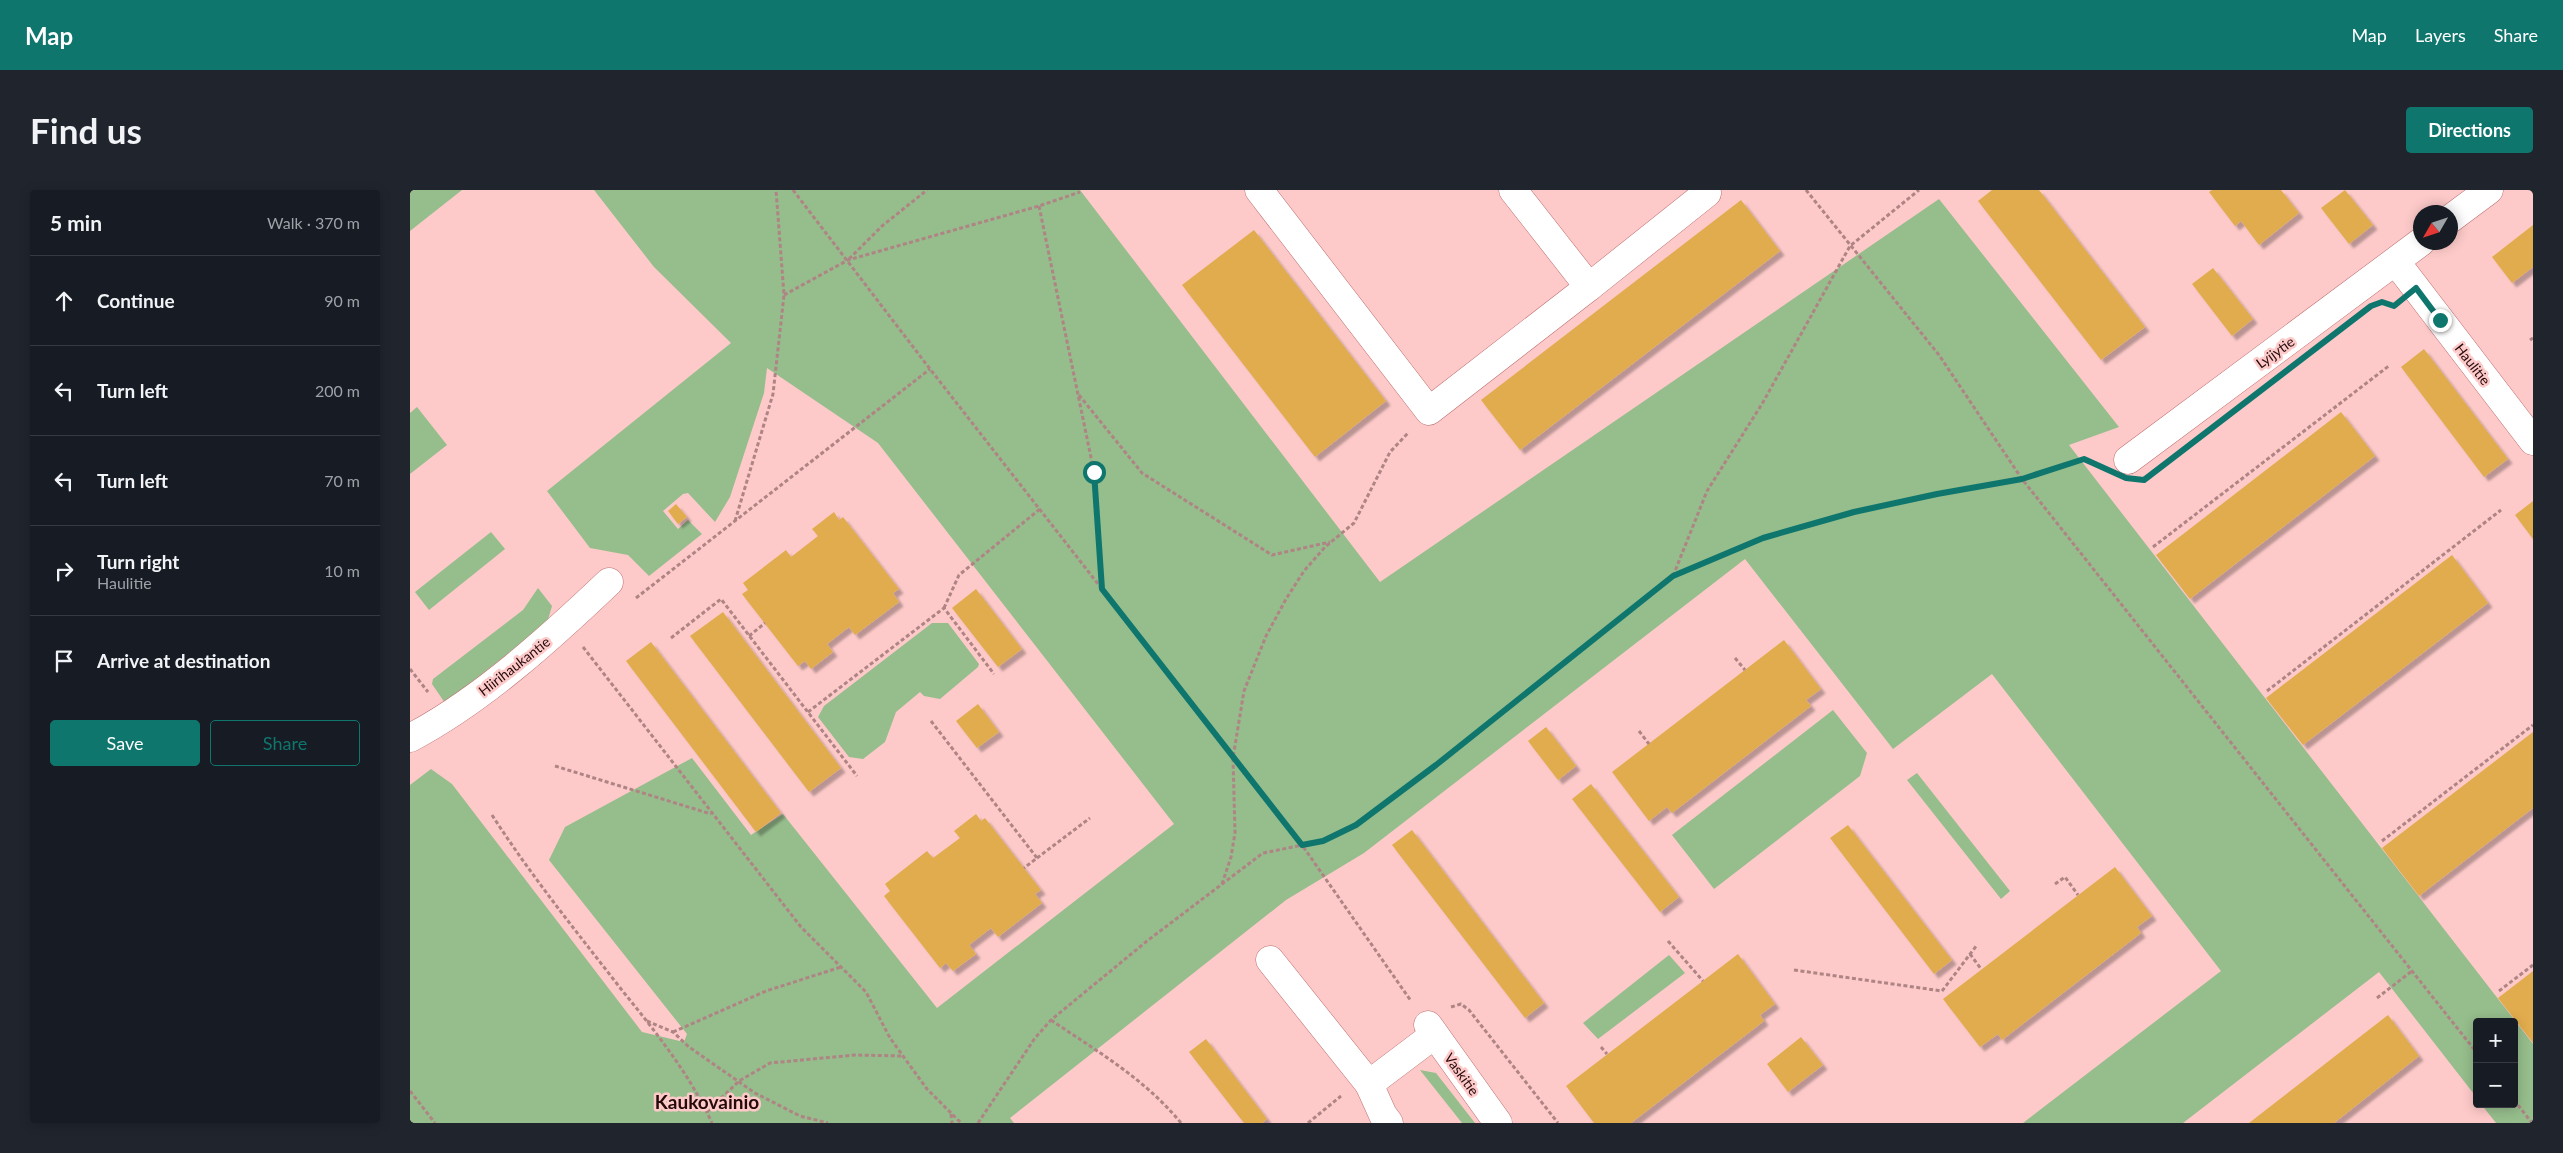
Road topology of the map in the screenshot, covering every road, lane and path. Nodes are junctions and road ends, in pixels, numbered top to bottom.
1 (776, 190) edge
2 (793, 190) edge
3 (927, 190) edge
4 (1259, 190) edge
5 (1513, 190) edge
6 (1806, 190) edge
7 (1919, 190) edge
8 (2489, 190) edge
9 (1080, 191) edge
10 (1707, 194) dead end
11 (1039, 206) junction
12 (2458, 213) edge
13 (1850, 246) junction
14 (2413, 248) edge
15 (848, 260) junction
16 (2396, 262) junction
17 (1589, 287) junction
18 (784, 295) junction
19 (2390, 365) dead end
20 (930, 369) junction
21 (1078, 394) junction
22 (1429, 411) junction
23 (2533, 441) edge
24 (2128, 460) dead end
25 (2101, 467) dead end
26 (2022, 479) junction
27 (1040, 509) junction
28 (2501, 510) dead end
29 (735, 522) junction
30 (1332, 542) junction
31 (2153, 547) dead end
32 (1673, 576) junction
33 (609, 582) dead end
34 (653, 585) dead end
35 (1102, 589) junction
36 (944, 608) junction
37 (765, 623) dead end
38 (749, 636) junction
39 (671, 638) dead end
40 (580, 643) dead end
41 (1735, 658) dead end
42 (1744, 670) dead end
43 (994, 674) dead end
44 (2267, 691) dead end
45 (808, 712) junction
46 (931, 721) dead end
47 (2533, 725) edge
48 (1639, 731) dead end
49 (410, 738) edge
50 (1649, 744) dead end
51 (1233, 758) junction
52 (555, 766) dead end
53 (857, 776) dead end
54 (712, 814) junction
55 (492, 815) dead end
56 (1090, 818) dead end
57 (2382, 841) dead end
58 (1302, 845) junction
59 (1037, 858) junction
60 (1024, 868) dead end
61 (2055, 884) dead end
62 (1222, 885) junction
63 (2078, 895) dead end
64 (1668, 941) dead end
65 (1976, 945) dead end
66 (1970, 954) junction
67 (1270, 960) dead end
68 (2533, 965) edge
69 (841, 968) junction
70 (1981, 969) dead end
71 (1794, 970) dead end
72 (2412, 971) junction
73 (1703, 981) dead end
74 (2499, 991) dead end
75 (2377, 998) dead end
76 (646, 1020) junction
77 (1051, 1020) junction
78 (1431, 1030) junction
79 (673, 1032) junction
80 (1601, 1047) dead end
81 (2473, 1048) edge
82 (1607, 1054) dead end
83 (904, 1056) junction
84 (739, 1081) junction
85 (1369, 1084) junction
86 (410, 1091) edge
87 (2518, 1105) edge
88 (707, 1112) junction
89 (951, 1113) junction
90 (435, 1123) edge
91 (712, 1123) edge
92 (828, 1123) edge
93 (952, 1123) edge
94 (961, 1123) edge
95 (978, 1123) edge
96 (1181, 1123) edge
97 (1308, 1123) edge
98 (1389, 1123) edge
99 (1498, 1123) edge
100 (1558, 1123) edge
101 (2532, 1123) edge

1 - 18 path
2 - 15 path
3 - 15 path
4 - 22 street
5 - 17 street
6 - 13 path
7 - 13 path
8 - 12 street
9 - 11 path
10 - 17 street
11 - 15 path
11 - 21 path
13 - 26 path
13 - 32 path
14 - 16 street, Lyijytie
15 - 18 path
15 - 20 path
16 - 23 street, Haulitie
16 - 24 street, Lyijytie
17 - 22 street
18 - 29 path
19 - 31 path
20 - 27 path
20 - 29 path
21 - 30 path
21 - 35 path
22 - 30 path
25 - 26 path
26 - 32 path
26 - 72 path
27 - 35 path
27 - 36 path
28 - 44 path
29 - 34 path
30 - 51 path
32 - 58 path
33 - 49 street, Hiirihaukantie
35 - 51 path
36 - 43 path
36 - 45 path
37 - 38 path
38 - 39 path
38 - 45 path
40 - 54 path
41 - 42 path
45 - 53 path
46 - 59 path
47 - 57 path
48 - 50 path
51 - 58 path
51 - 62 path
52 - 54 path
54 - 69 path
55 - 76 path
56 - 59 path
58 - 62 path
58 - 78 path
59 - 60 path
61 - 63 path
62 - 77 path
64 - 73 path
65 - 66 path
66 - 70 path
66 - 71 path
67 - 85 street
68 - 74 path
69 - 79 path
69 - 83 path
72 - 75 path
72 - 81 path
76 - 79 path
76 - 88 path
77 - 95 path
77 - 96 path
78 - 85 street
78 - 99 street, Vaskitie
78 - 100 path
79 - 84 path
80 - 82 path
83 - 84 path
83 - 89 path
84 - 88 path
84 - 92 path
85 - 97 path
85 - 98 street
86 - 90 path
87 - 101 path
88 - 91 path
89 - 93 path
89 - 94 path

